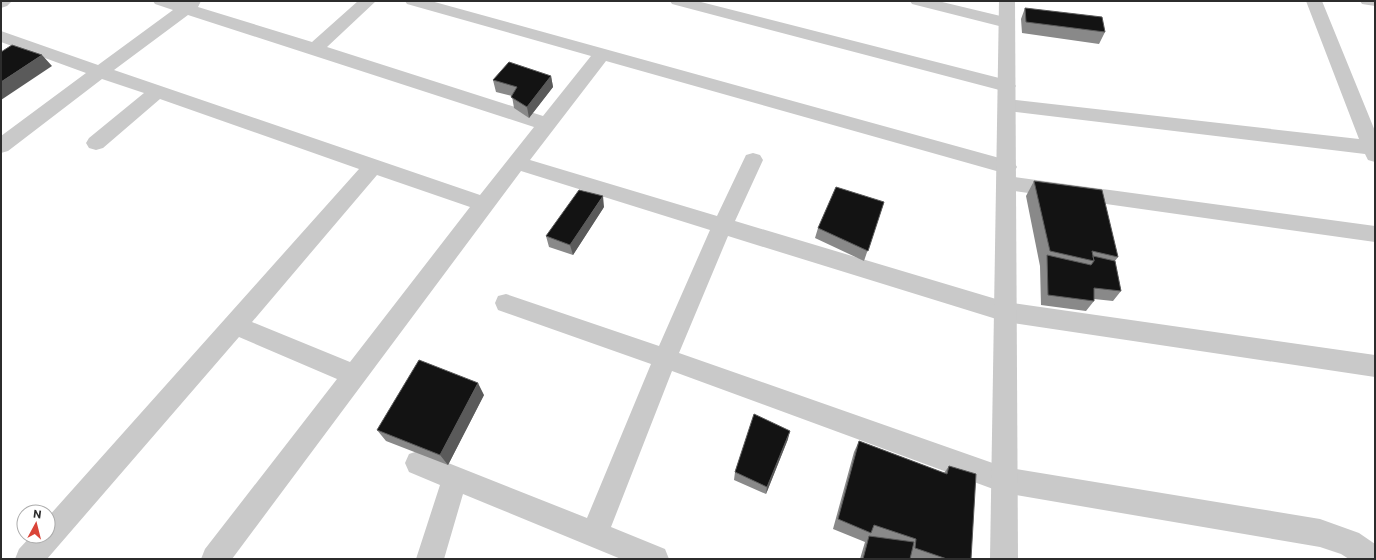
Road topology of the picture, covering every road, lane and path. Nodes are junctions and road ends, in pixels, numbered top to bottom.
1 (4, 1) edge
2 (161, 1) edge
3 (368, 1) edge
4 (413, 1) edge
5 (678, 1) edge
6 (918, 1) edge
7 (1007, 1) edge
8 (1314, 1) edge
9 (1368, 1) edge
10 (1375, 1) edge
11 (1, 2) edge
12 (190, 5) edge
13 (1007, 23) junction
14 (1, 36) edge
15 (316, 49) junction
16 (602, 54) junction
17 (100, 72) junction
18 (157, 92) junction
19 (1007, 96) junction
20 (547, 124) junction
21 (96, 143) dead end
22 (1, 146) edge
23 (1374, 150) edge
24 (753, 160) dead end
25 (516, 163) junction
26 (373, 166) junction
27 (1007, 175) junction
28 (484, 204) junction
29 (722, 225) junction
30 (1375, 234) edge
31 (506, 303) dead end
32 (1006, 312) junction
33 (235, 325) junction
34 (665, 358) junction
35 (1375, 366) edge
36 (355, 375) junction
37 (418, 463) edge
38 (455, 479) junction
39 (1004, 480) junction
40 (594, 535) junction
41 (29, 559) edge
42 (215, 559) edge
43 (430, 559) edge
44 (655, 559) edge
45 (1004, 559) edge
46 (1374, 559) edge

1 - 11 street
2 - 12 street
3 - 15 street
4 - 16 street
5 - 19 street
6 - 13 street
7 - 13 street
8 - 23 street
9 - 10 street
12 - 15 street
12 - 17 street
13 - 19 street
14 - 17 street
15 - 20 street
16 - 20 street
16 - 27 street
17 - 18 street
17 - 22 street
18 - 21 street
18 - 26 street
19 - 23 street
19 - 27 street
20 - 25 street
24 - 29 street
25 - 28 street
25 - 29 street
26 - 28 street
26 - 33 street
27 - 30 street
27 - 32 street
28 - 36 street
29 - 32 street
29 - 34 street
31 - 34 street
32 - 35 street
32 - 39 street
33 - 36 street
33 - 41 street
34 - 39 street
34 - 40 street
36 - 42 street
37 - 38 street
38 - 40 street
38 - 43 street
39 - 45 street
39 - 46 street
40 - 44 street

